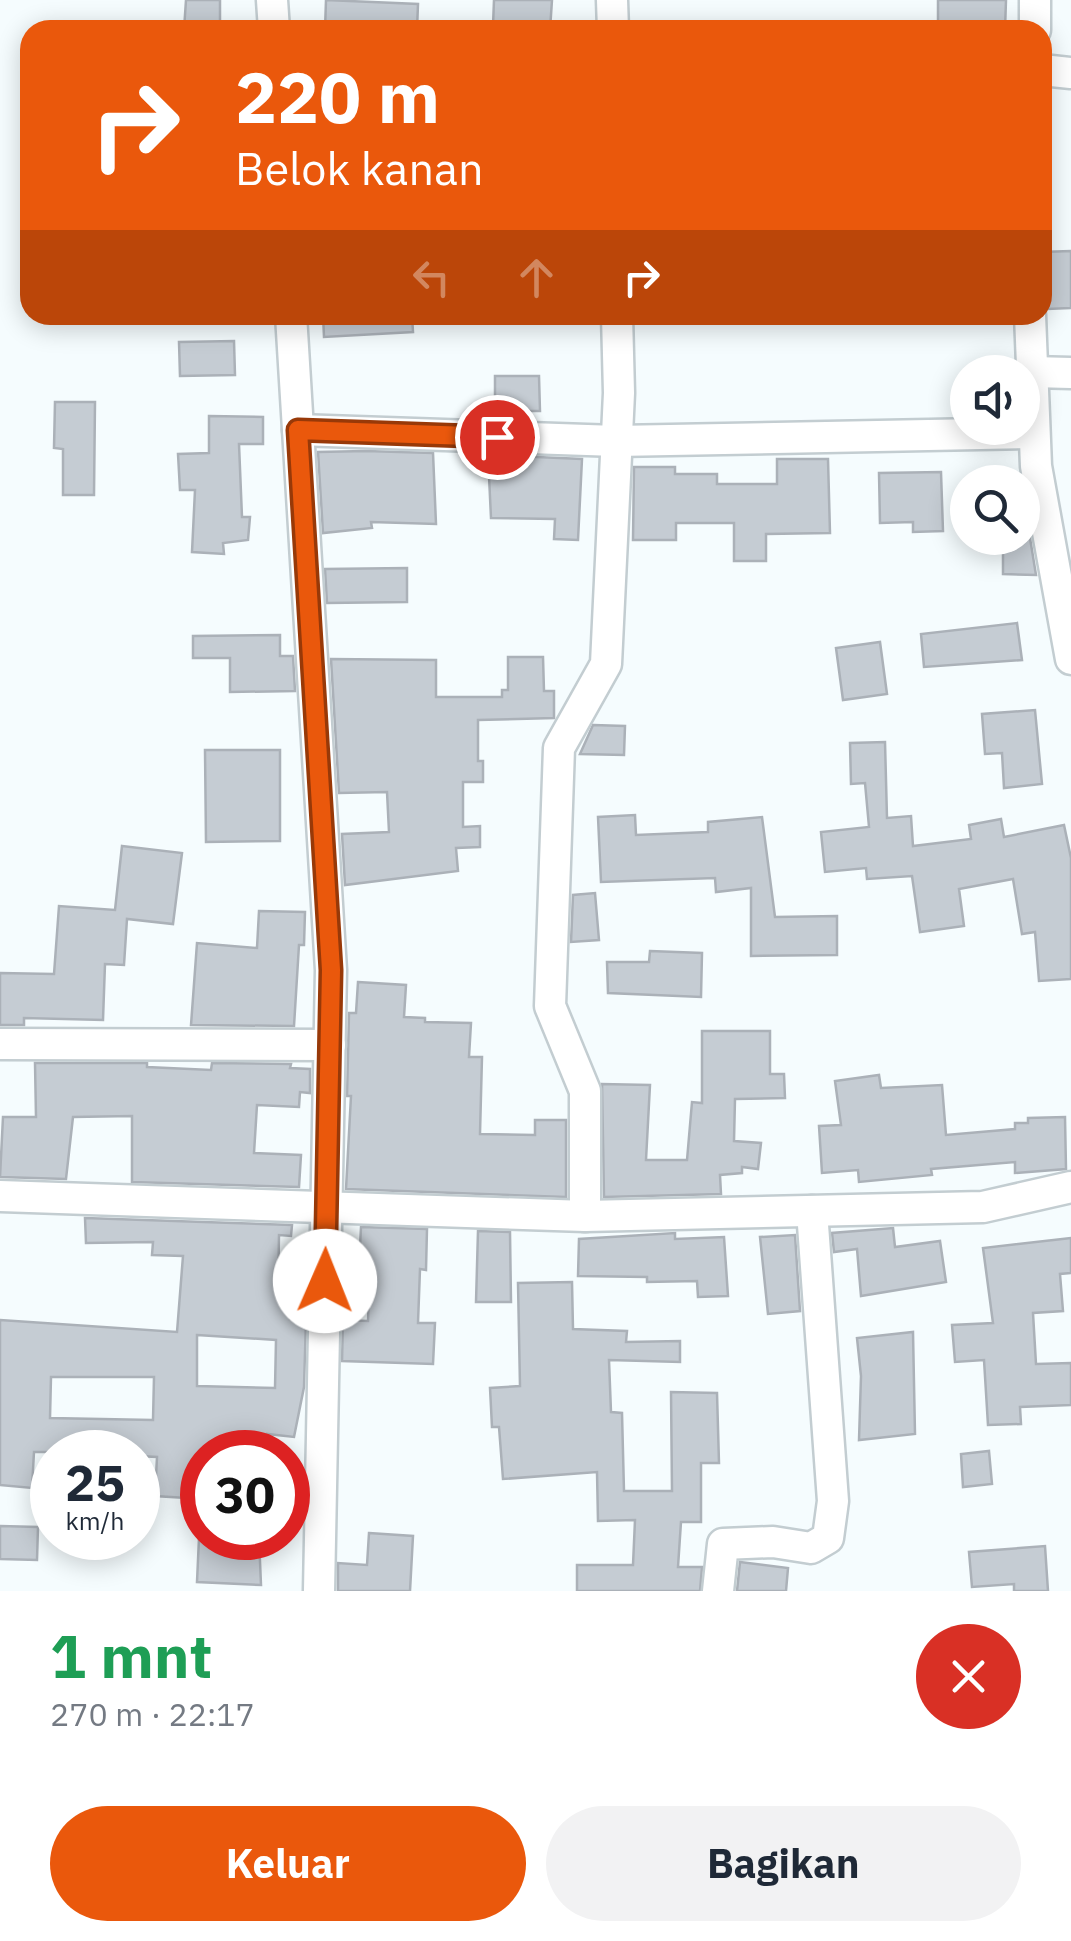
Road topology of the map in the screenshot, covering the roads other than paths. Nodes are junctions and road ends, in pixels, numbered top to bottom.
1 (292, 325) edge
2 (617, 325) edge
3 (1030, 325) edge
4 (1031, 355) edge
5 (1040, 372) edge
6 (1071, 373) edge
7 (298, 430) junction
8 (950, 434) edge
9 (616, 440) junction
10 (1035, 445) edge
11 (1066, 610) edge
12 (1071, 659) edge
13 (0, 1044) edge
14 (330, 1045) junction
15 (1071, 1187) edge
16 (0, 1196) edge
17 (327, 1207) junction
18 (812, 1210) junction
19 (584, 1216) junction
20 (319, 1591) edge
21 (718, 1591) edge

1 - 7 street
2 - 9 street
3 - 4 street
5 - 6 street
7 - 9 street
7 - 14 street
8 - 9 street
9 - 19 street
10 - 11 street
11 - 12 street
13 - 14 street
14 - 17 street
15 - 18 street
16 - 17 street
17 - 19 street
17 - 20 street
18 - 19 street
18 - 21 street

